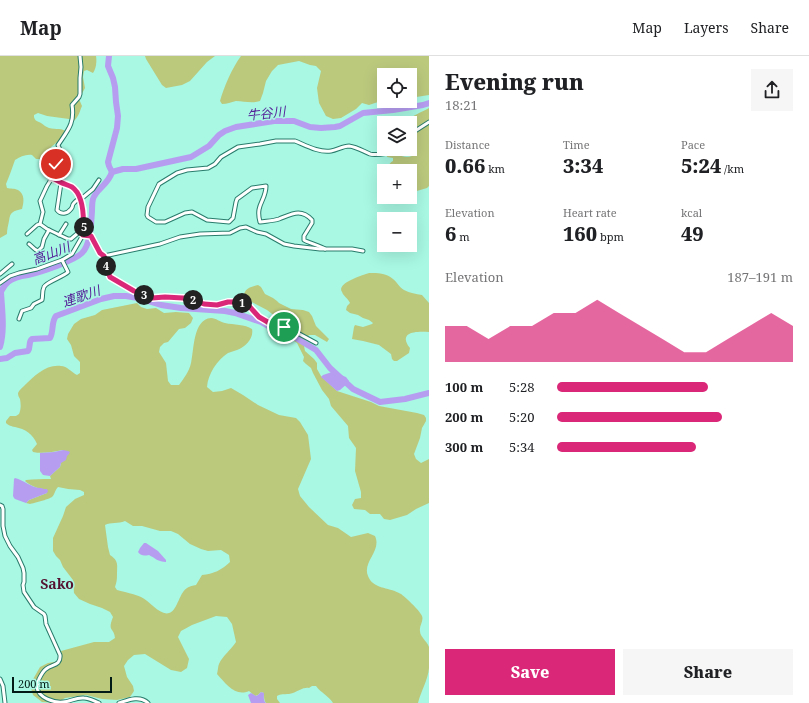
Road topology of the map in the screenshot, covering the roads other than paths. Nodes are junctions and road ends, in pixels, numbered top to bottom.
1 (80, 56) edge
2 (429, 122) edge
3 (417, 130) edge
4 (377, 154) edge
5 (42, 163) dead end
6 (54, 169) junction
7 (52, 178) junction
8 (99, 180) dead end
9 (61, 183) junction
10 (80, 199) junction
11 (40, 224) junction
12 (66, 224) dead end
13 (49, 230) junction
14 (27, 234) dead end
15 (59, 235) junction
16 (83, 235) junction
17 (29, 244) dead end
18 (325, 249) junction
19 (363, 251) dead end
20 (104, 256) junction
21 (63, 262) junction
22 (12, 264) dead end
23 (0, 274) edge
24 (0, 283) edge
25 (19, 319) dead end
26 (316, 343) dead end
27 (0, 504) edge
28 (0, 679) edge
29 (5, 703) edge
30 (63, 703) edge
31 (98, 703) edge
32 (119, 703) edge
33 (148, 703) edge

1 - 6 street
2 - 3 street
4 - 18 street
5 - 6 street
6 - 7 street
7 - 9 street
7 - 11 street
8 - 10 street
9 - 10 street
9 - 10 street
10 - 16 street
11 - 13 street
11 - 14 street
12 - 15 street
13 - 15 street
13 - 17 street
15 - 16 street
16 - 20 street
16 - 21 street
18 - 19 street
18 - 20 street
20 - 26 street
21 - 24 street
21 - 25 street
22 - 23 street
27 - 30 street
28 - 29 street
30 - 31 street
32 - 33 street

